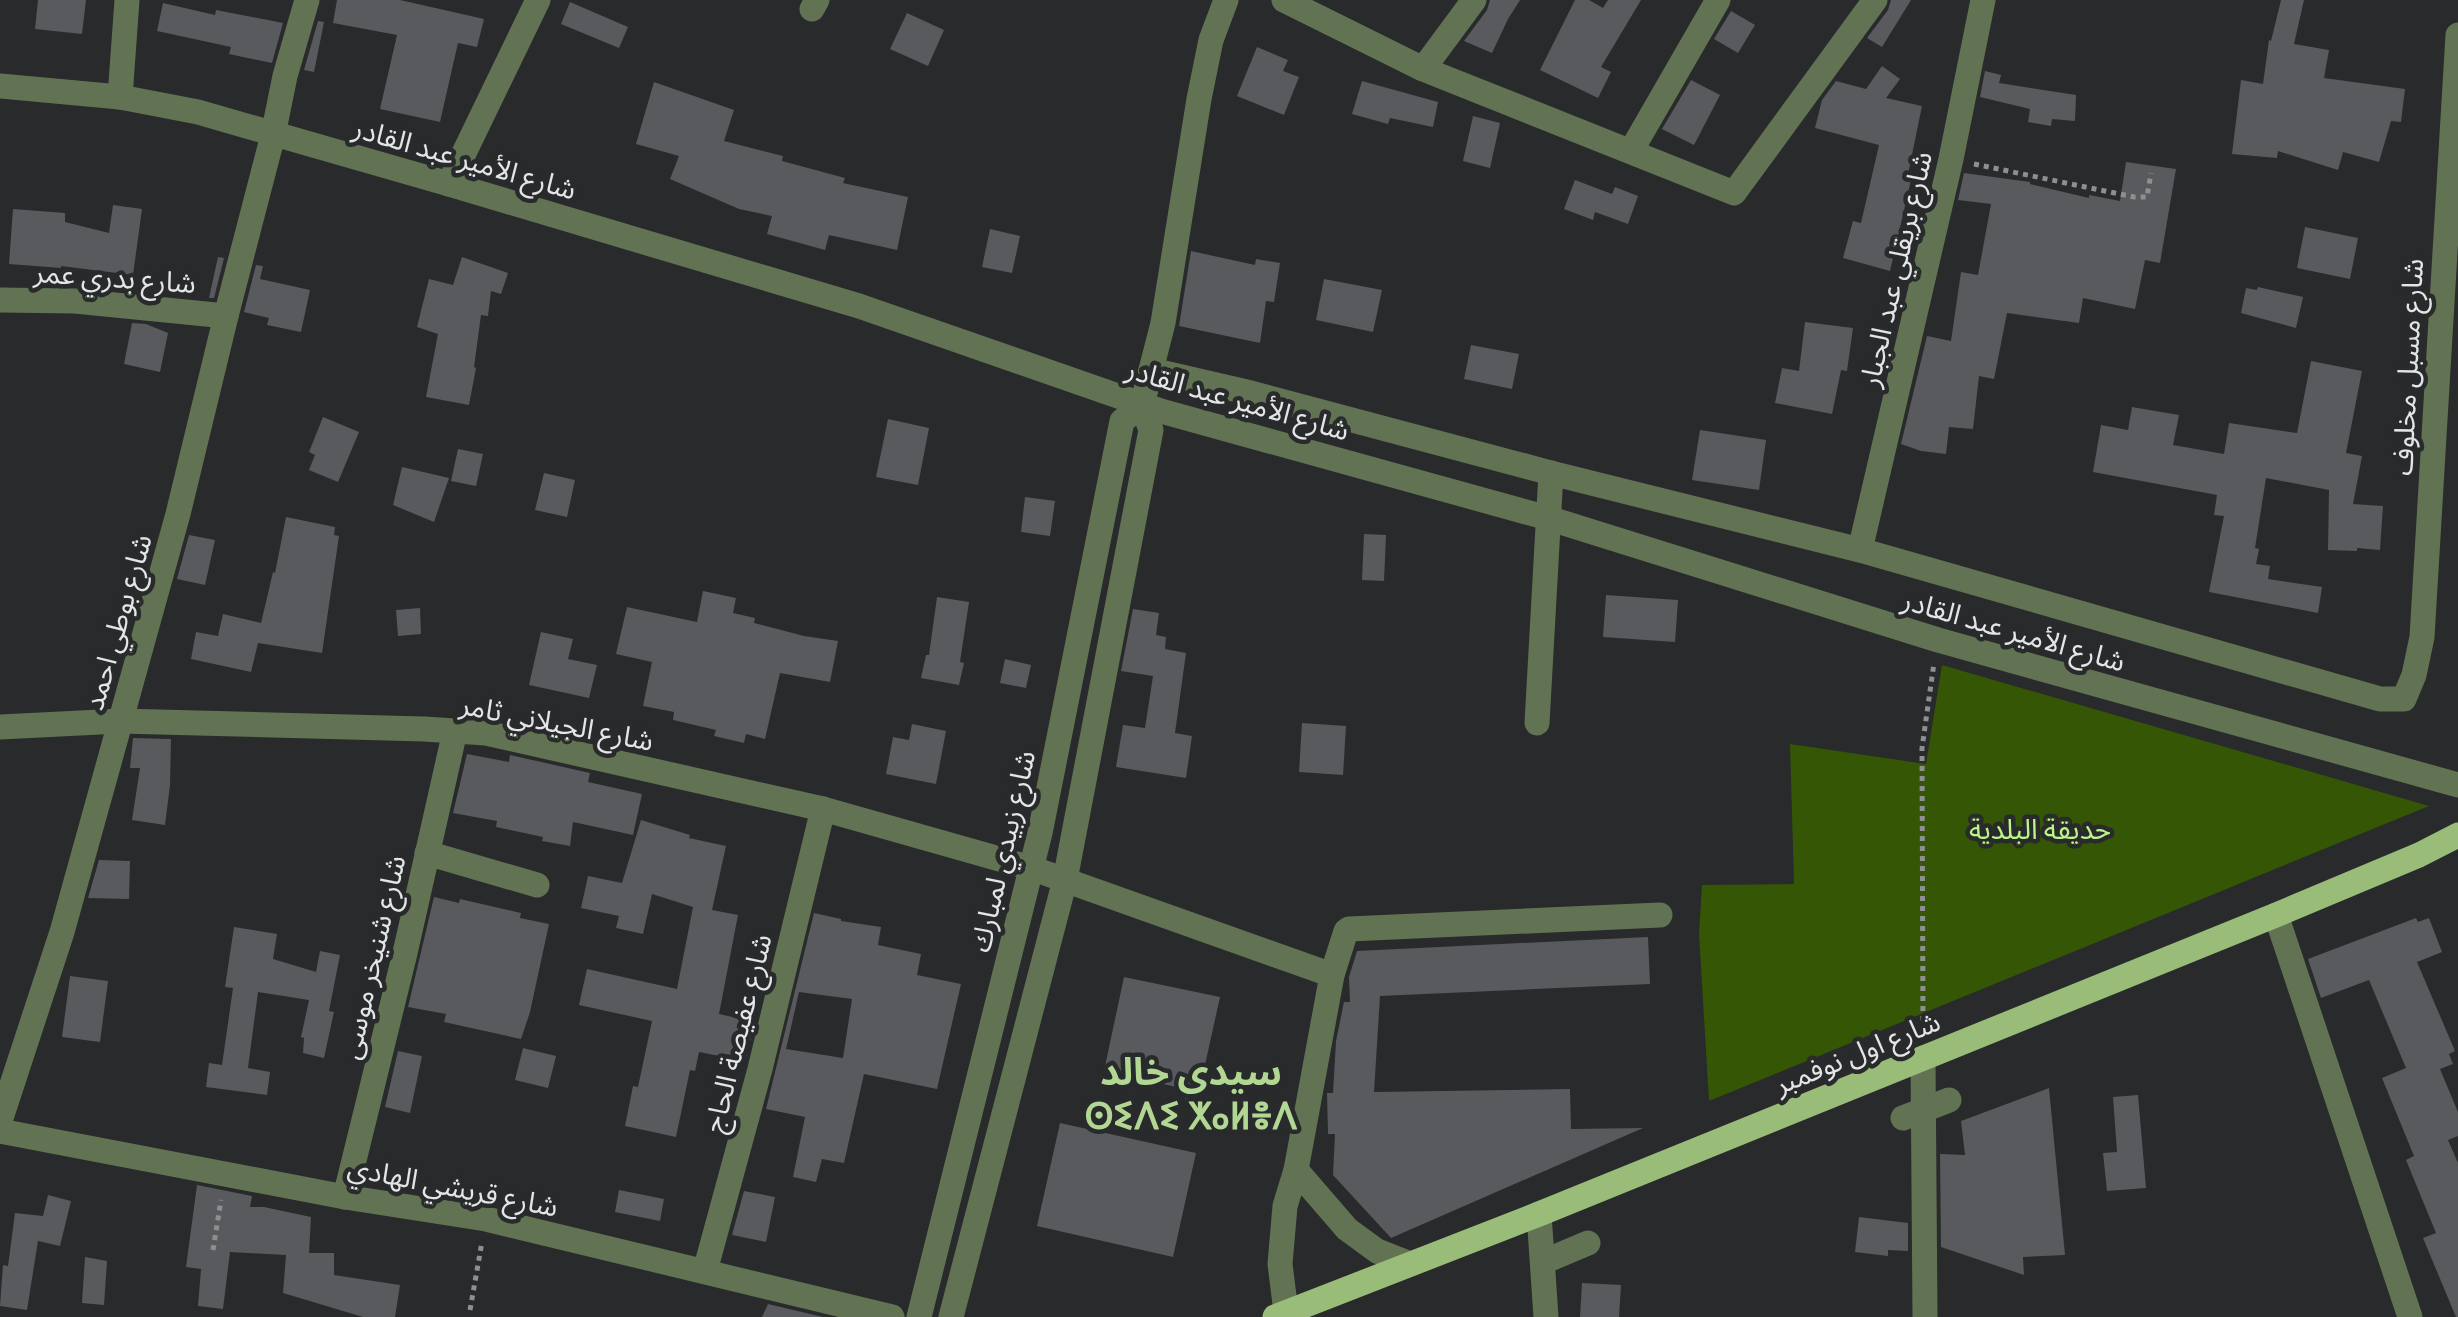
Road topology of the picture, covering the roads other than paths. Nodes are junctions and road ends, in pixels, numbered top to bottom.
1 (127, 0) edge
2 (306, 0) edge
3 (538, 0) edge
4 (1226, 0) edge
5 (1284, 0) edge
6 (1474, 0) edge
7 (1876, 0) edge
8 (1983, 0) edge
9 (1715, 1) edge
10 (2458, 35) edge
11 (1423, 69) junction
12 (0, 86) edge
13 (120, 97) junction
14 (273, 134) junction
15 (1631, 151) junction
16 (449, 184) junction
17 (0, 300) edge
18 (226, 316) junction
19 (1151, 370) junction
20 (1142, 405) junction
21 (1551, 473) junction
22 (1548, 518) junction
23 (1860, 550) junction
24 (2404, 699) joint
25 (120, 721) junction
26 (1536, 723) dead end
27 (0, 726) edge
28 (455, 731) junction
29 (2458, 786) edge
30 (823, 809) junction
31 (2458, 835) edge
32 (426, 854) junction
33 (1031, 868) junction
34 (1064, 880) junction
35 (537, 884) dead end
36 (2276, 915) junction
37 (1660, 916) dead end
38 (1332, 975) junction
39 (1923, 1058) junction
40 (0, 1121) edge
41 (0, 1131) edge
42 (1296, 1170) junction
43 (346, 1197) junction
44 (1539, 1214) junction
45 (1588, 1243) dead end
46 (1542, 1262) junction
47 (1410, 1264) junction
48 (705, 1271) junction
49 (1281, 1314) edge
50 (892, 1317) edge
51 (919, 1317) edge
52 (951, 1317) edge
53 (1546, 1317) edge
54 (1926, 1317) edge
55 (2410, 1317) edge

1 - 13 street
2 - 14 street, شارع بوطي احمد
3 - 16 street
4 - 19 street
5 - 11 street
6 - 11 street
7 - 15 street
8 - 23 street, شارع بريقلي عبد الجبار
9 - 15 street
10 - 24 street, شارع مسبل مخلوف
11 - 15 street
12 - 13 street, شارع الأمير عبد القادر
13 - 14 street, شارع الأمير عبد القادر
14 - 16 street, شارع الأمير عبد القادر
14 - 18 street, شارع بوطي احمد
16 - 20 street, شارع الأمير عبد القادر
17 - 18 street, شارع بدري عمر
18 - 25 street, شارع بوطي احمد
19 - 20 street
19 - 21 street, شارع الأمير عبد القادر
20 - 22 street, شارع الأمير عبد القادر
20 - 33 street, شارع زبيدي لمبارك
20 - 34 street
21 - 22 street
21 - 23 street, شارع الأمير عبد القادر
22 - 26 street
22 - 29 street, شارع الأمير عبد القادر
23 - 24 street, شارع الأمير عبد القادر
25 - 27 street, شارع الجيلاني ثامر
25 - 28 street, شارع الجيلاني ثامر
25 - 40 street, شارع بوطي احمد
28 - 30 street, شارع الجيلاني ثامر
28 - 32 street, شارع شنيخر موسى
30 - 33 street, شارع الجيلاني ثامر
30 - 48 street, شارع عفيصة الحاج
31 - 36 main road, شارع اول نوفمبر
32 - 35 street
32 - 43 street, شارع شنيخر موسى
33 - 34 street, شارع الجيلاني ثامر
33 - 51 street, شارع زبيدي لمبارك
34 - 38 street, شارع الجيلاني ثامر
34 - 52 street
36 - 39 main road, شارع اول نوفمبر
36 - 55 street
37 - 38 street
38 - 42 street
39 - 44 main road, شارع اول نوفمبر
39 - 54 street
41 - 43 street, شارع قريشي الهادي
42 - 47 street
42 - 49 street
43 - 48 street, شارع قريشي الهادي
44 - 46 street
44 - 47 main road, شارع اول نوفمبر
45 - 46 street
46 - 53 street
47 - 49 main road, شارع اول نوفمبر
48 - 50 street, شارع قريشي الهادي

